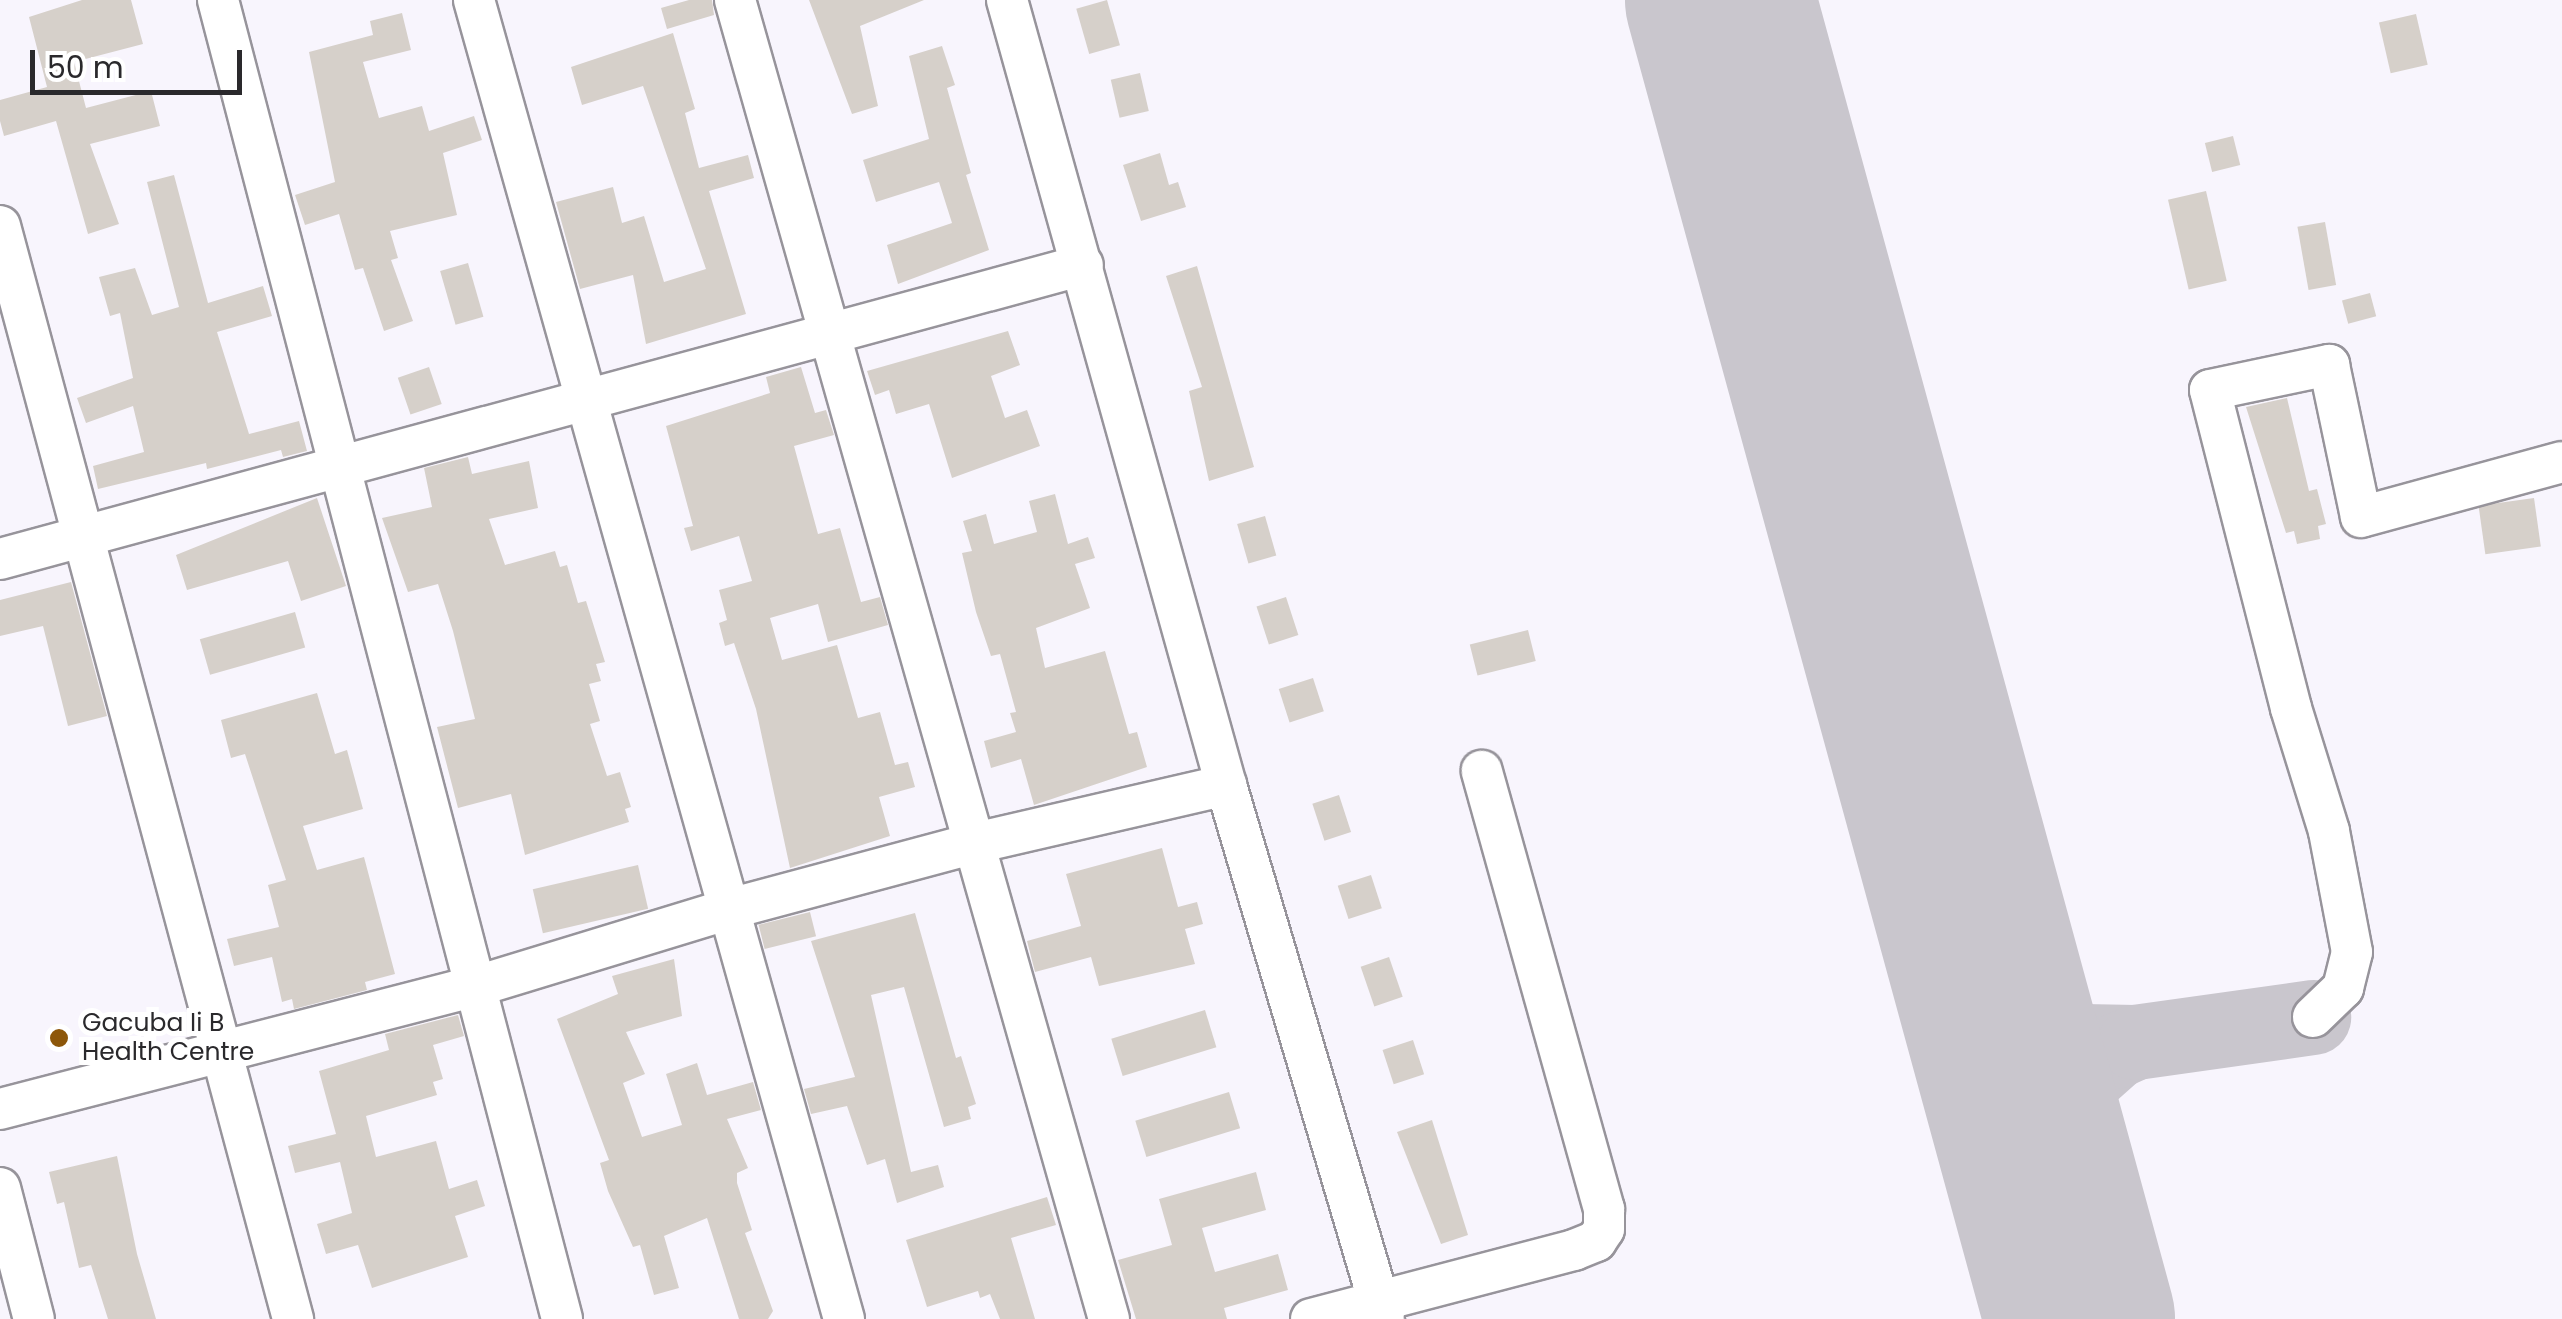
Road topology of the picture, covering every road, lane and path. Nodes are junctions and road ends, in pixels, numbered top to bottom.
1 (218, 0) edge
2 (474, 0) edge
3 (734, 0) edge
4 (1007, 0) edge
5 (0, 226) edge
6 (1082, 264) junction
7 (828, 332) junction
8 (586, 401) junction
9 (2562, 462) edge
10 (345, 467) junction
11 (83, 538) junction
12 (0, 559) edge
13 (1482, 770) dead end
14 (1226, 785) junction
15 (970, 844) junction
16 (729, 908) junction
17 (477, 986) junction
18 (2314, 1017) dead end
19 (225, 1053) junction
20 (0, 1109) edge
21 (0, 1188) edge
22 (1381, 1309) edge
23 (34, 1319) edge
24 (293, 1319) edge
25 (562, 1319) edge
26 (844, 1319) edge
27 (1108, 1319) edge
28 (1311, 1319) edge

1 - 10 street
2 - 8 street
3 - 7 street
4 - 6 street
5 - 11 street
6 - 7 street
6 - 14 street
7 - 8 street
7 - 15 street
8 - 10 street
8 - 16 street
9 - 18 street
10 - 11 street
10 - 17 street
11 - 12 street
11 - 19 street
13 - 22 street
14 - 15 street
14 - 22 street
15 - 16 street
15 - 27 street
16 - 17 street
16 - 26 street
17 - 19 street
17 - 25 street
19 - 20 street
19 - 24 street
21 - 23 street
22 - 28 street

